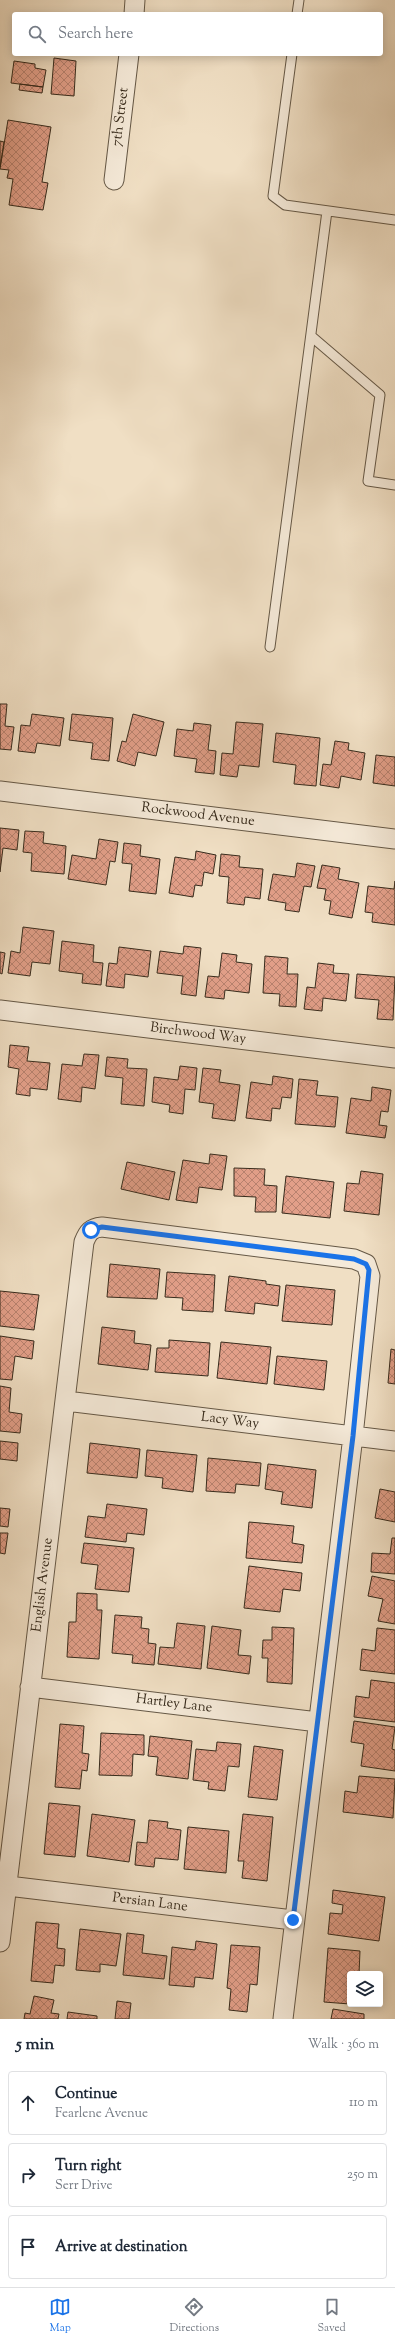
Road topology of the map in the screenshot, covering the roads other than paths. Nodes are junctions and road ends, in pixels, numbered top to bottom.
1 (135, 0) edge
2 (299, 0) edge
3 (134, 12) edge
4 (297, 12) edge
5 (129, 56) edge
6 (292, 56) edge
7 (114, 180) dead end
8 (327, 211) junction
9 (395, 220) edge
10 (311, 336) junction
11 (395, 485) edge
12 (270, 647) dead end
13 (0, 791) edge
14 (395, 839) edge
15 (0, 1010) edge
16 (395, 1058) edge
17 (66, 1401) junction
18 (353, 1436) junction
19 (395, 1441) edge
20 (30, 1687) junction
21 (318, 1722) junction
22 (8, 1886) junction
23 (293, 1920) junction
24 (0, 1942) edge
25 (282, 2019) edge

1 - 3 street
2 - 4 lane
5 - 7 street, 7th Street
6 - 8 lane
8 - 9 lane
8 - 10 lane
10 - 11 lane
10 - 12 lane
13 - 14 street, Rockwood Avenue
15 - 16 street, Birchwood Way
17 - 18 street, Lacy Way
17 - 18 street, English Avenue
17 - 20 street, English Avenue
18 - 19 street, Lacy Way
18 - 21 street
20 - 21 street, Hartley Lane
20 - 22 street, English Avenue
21 - 23 street
22 - 23 street, Persian Lane
22 - 24 street, English Avenue
23 - 25 street

